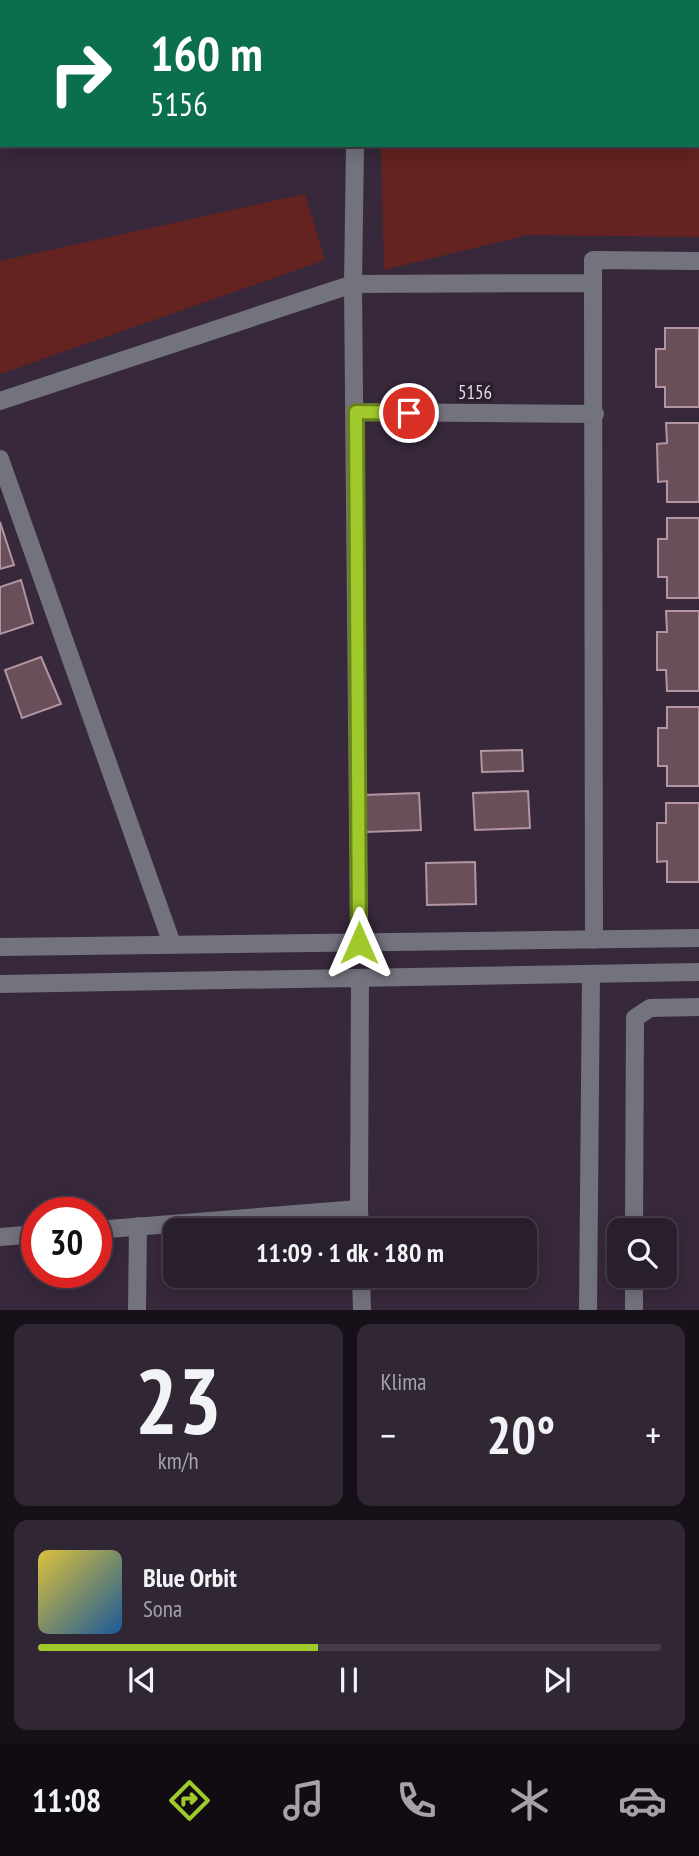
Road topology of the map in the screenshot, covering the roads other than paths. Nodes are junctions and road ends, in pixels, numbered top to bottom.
1 (355, 147) edge
2 (699, 261) edge
3 (593, 283) junction
4 (353, 284) junction
5 (0, 401) edge
6 (356, 412) junction
7 (595, 414) junction
8 (0, 459) edge
9 (699, 938) edge
10 (594, 940) junction
11 (359, 943) junction
12 (172, 944) junction
13 (0, 947) edge
14 (699, 972) edge
15 (591, 974) junction
16 (360, 978) junction
17 (0, 984) edge
18 (699, 1007) edge
19 (359, 1209) junction
20 (359, 1218) edge
21 (634, 1218) edge
22 (138, 1226) junction
23 (112, 1228) edge
24 (21, 1235) edge
25 (0, 1237) edge
26 (361, 1288) edge
27 (634, 1288) edge
28 (137, 1310) edge
29 (362, 1310) edge
30 (588, 1310) edge
31 (634, 1310) edge

1 - 4 street
2 - 3 street
3 - 4 street
3 - 7 street
4 - 5 street
4 - 6 street
6 - 7 street, 5156
6 - 11 street
7 - 10 street
8 - 12 street
9 - 10 street
10 - 11 street
11 - 12 street
12 - 13 street
14 - 15 street
15 - 16 street
15 - 30 street
16 - 17 street
16 - 19 street
18 - 21 street
19 - 20 street
19 - 22 street
22 - 23 street
22 - 28 street
24 - 25 street
26 - 29 street
27 - 31 street

